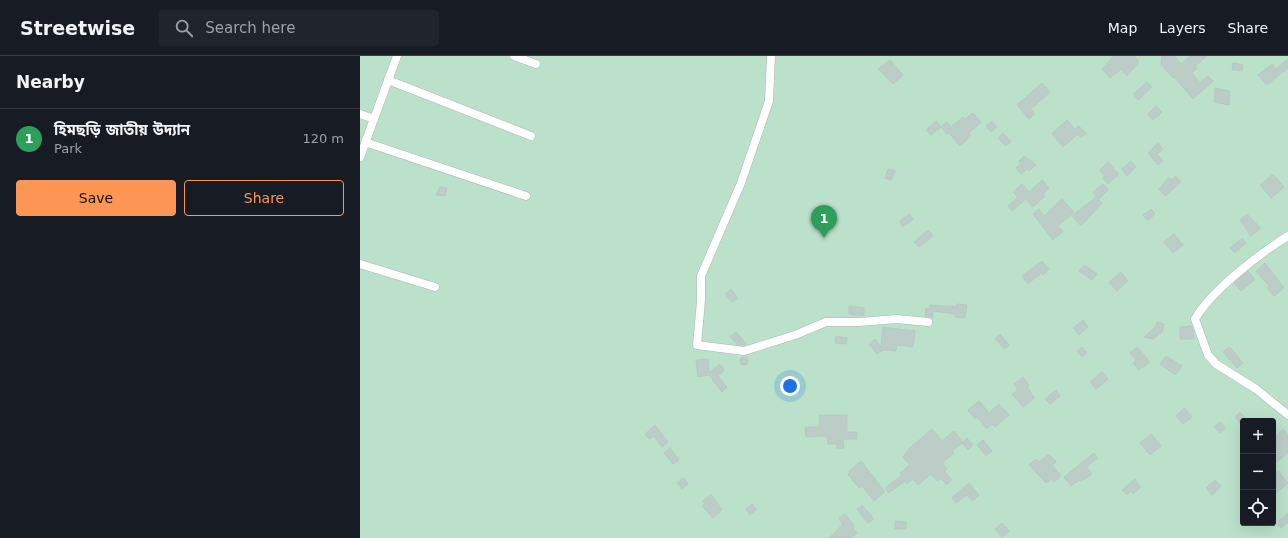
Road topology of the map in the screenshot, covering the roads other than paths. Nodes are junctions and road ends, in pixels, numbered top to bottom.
1 (514, 56) edge
2 (771, 56) edge
3 (394, 57) edge
4 (536, 64) dead end
5 (388, 80) junction
6 (360, 114) edge
7 (374, 119) junction
8 (531, 136) dead end
9 (365, 142) junction
10 (360, 157) edge
11 (526, 196) dead end
12 (1288, 236) edge
13 (360, 264) edge
14 (435, 287) dead end
15 (928, 322) dead end
16 (1288, 415) edge

1 - 4 street
2 - 15 street
3 - 5 street
5 - 7 street
5 - 8 street
6 - 7 street
7 - 9 street
9 - 10 street
9 - 11 street
12 - 16 street
13 - 14 street

